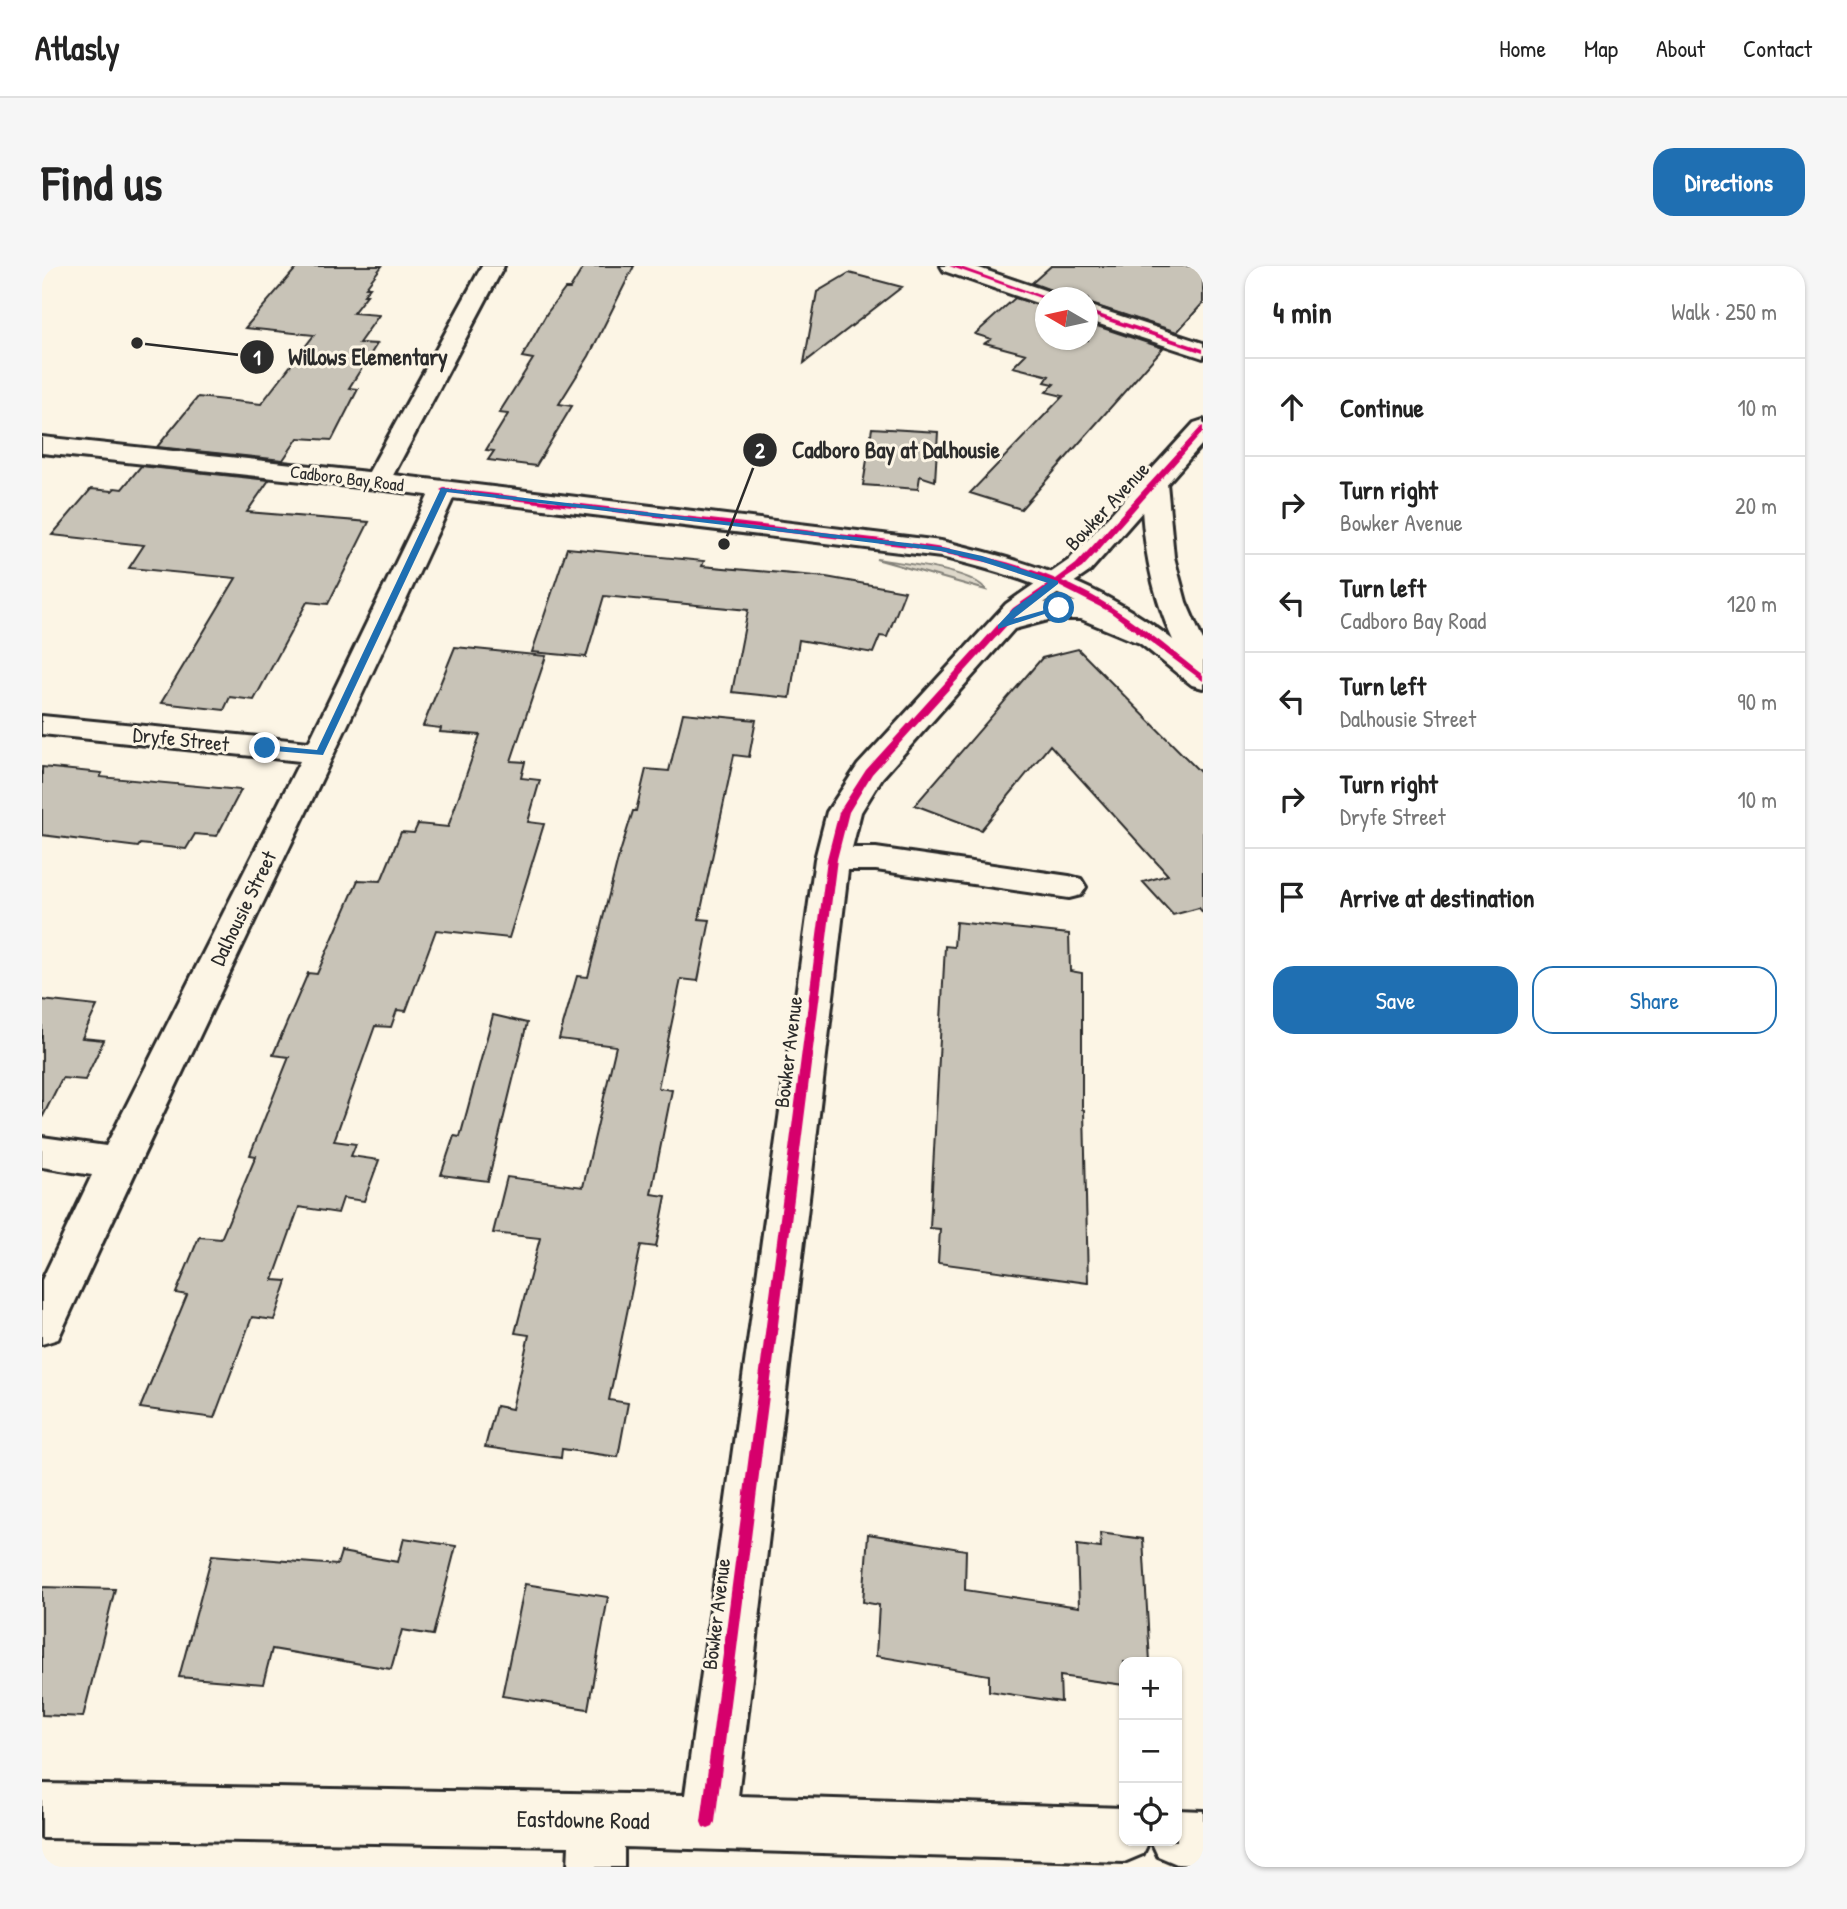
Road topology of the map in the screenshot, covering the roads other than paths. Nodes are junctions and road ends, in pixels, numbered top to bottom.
1 (493, 266) edge
2 (952, 266) edge
3 (1035, 295) edge
4 (1098, 316) edge
5 (1203, 351) edge
6 (1203, 428) edge
7 (42, 445) edge
8 (377, 481) junction
9 (1154, 483) junction
10 (444, 489) junction
11 (1055, 582) junction
12 (1001, 627) junction
13 (1151, 639) junction
14 (1203, 669) edge
15 (1203, 679) edge
16 (42, 725) edge
17 (320, 753) junction
18 (832, 859) junction
19 (1069, 887) dead end
20 (42, 1152) edge
21 (118, 1163) junction
22 (42, 1326) edge
23 (42, 1811) edge
24 (708, 1822) junction
25 (1119, 1835) edge
26 (1182, 1837) edge
27 (1203, 1838) edge
28 (596, 1843) edge

1 - 8 street
2 - 3 street
4 - 5 street
6 - 9 street, Bowker Avenue
7 - 8 street, Cadboro Bay Road
8 - 10 street, Cadboro Bay Road
9 - 11 street, Bowker Avenue
9 - 14 street
10 - 11 street, Cadboro Bay Road
10 - 17 street, Dalhousie Street
11 - 12 street, Bowker Avenue
11 - 13 street, Cadboro Bay Road
12 - 13 street
12 - 18 street, Bowker Avenue
13 - 15 street, Cadboro Bay Road
16 - 17 street, Dryfe Street
17 - 21 street, Dalhousie Street
18 - 19 street
18 - 24 street, Bowker Avenue
20 - 21 street
21 - 22 street, Dalhousie Street
23 - 28 street, Eastdowne Road
24 - 25 street, Eastdowne Road
24 - 28 street, Eastdowne Road
26 - 27 street

